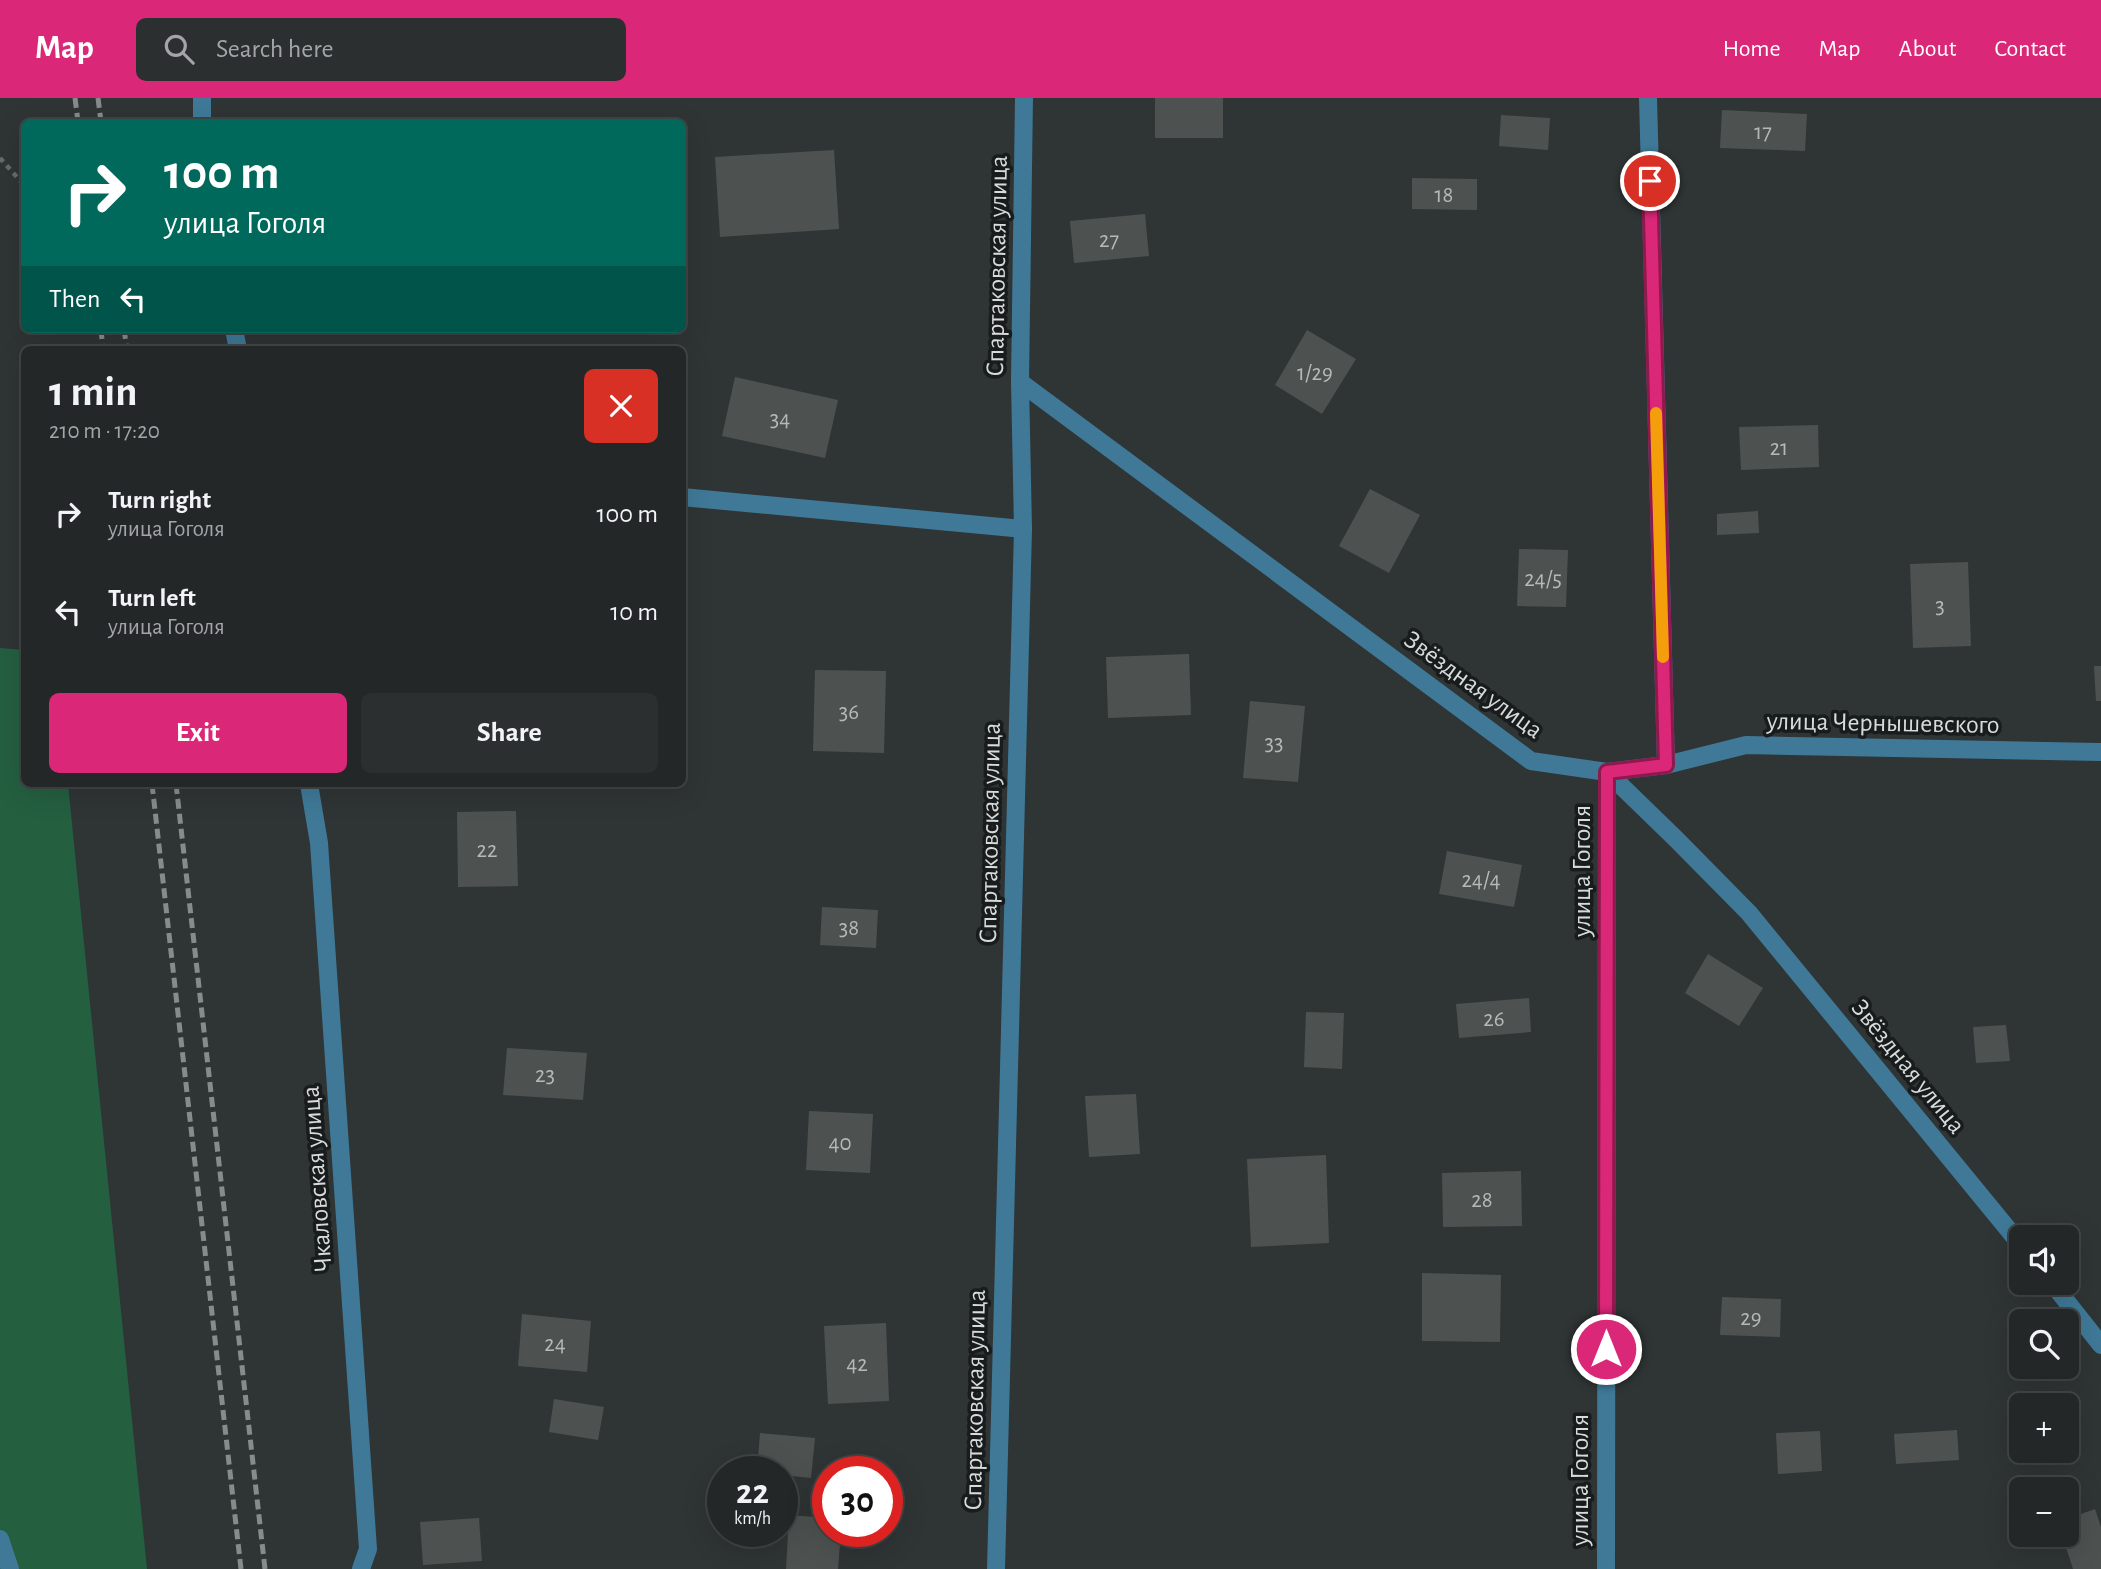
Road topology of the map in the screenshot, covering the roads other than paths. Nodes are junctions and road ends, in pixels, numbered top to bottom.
1 (202, 98) edge
2 (1024, 98) edge
3 (1648, 98) edge
4 (202, 119) edge
5 (1020, 382) junction
6 (686, 497) edge
7 (1023, 529) junction
8 (2101, 751) edge
9 (1666, 765) junction
10 (1607, 772) junction
11 (309, 787) edge
12 (2009, 1230) edge
13 (2061, 1295) edge
14 (2101, 1345) edge
15 (0, 1539) edge
16 (10, 1569) edge
17 (361, 1569) edge
18 (996, 1569) edge
19 (1606, 1569) edge

1 - 4 street
2 - 5 street, Спартаковская улица
3 - 9 street
5 - 7 street, Спартаковская улица
5 - 10 street, Звёздная улица
6 - 7 street
7 - 18 street, Спартаковская улица
8 - 9 street, улица Чернышевского
9 - 10 street, улица Гоголя
10 - 12 street, Звёздная улица
10 - 19 street, улица Гоголя
11 - 17 street, Чкаловская улица
13 - 14 street
15 - 16 street

